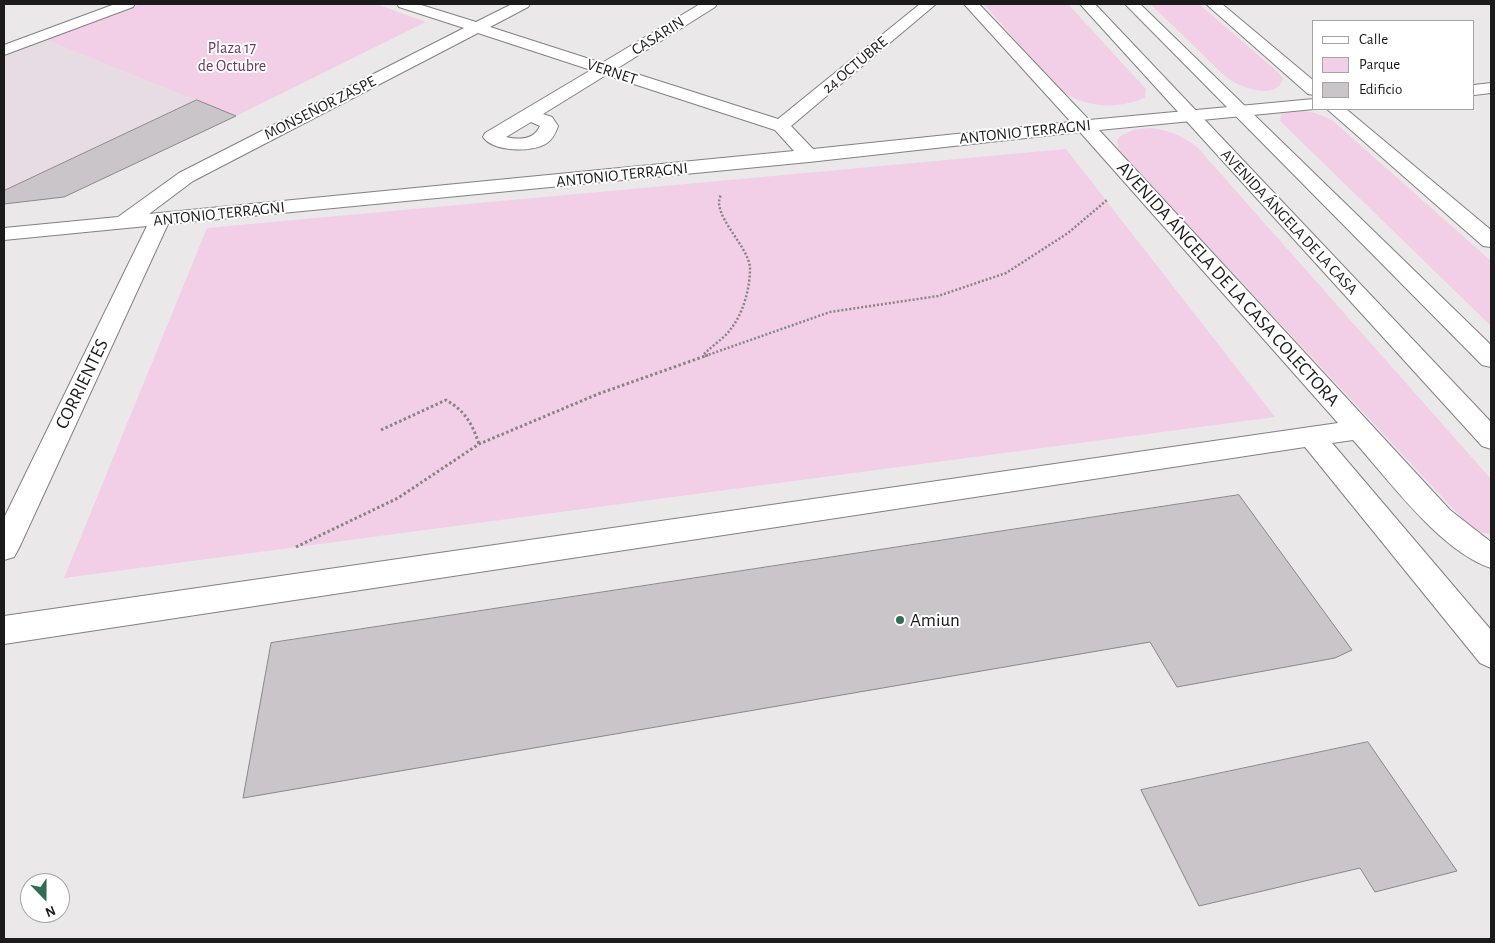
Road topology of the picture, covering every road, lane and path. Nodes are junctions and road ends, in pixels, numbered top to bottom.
1 (128, 4) edge
2 (404, 4) edge
3 (523, 4) edge
4 (710, 4) edge
5 (929, 4) edge
6 (970, 4) edge
7 (1087, 4) edge
8 (1132, 4) edge
9 (1213, 4) edge
10 (475, 28) junction
11 (4, 50) edge
12 (604, 70) junction
13 (1312, 88) edge
14 (1491, 88) edge
15 (1475, 90) edge
16 (1312, 104) edge
17 (1240, 110) junction
18 (1337, 110) edge
19 (529, 115) dead end
20 (1189, 115) junction
21 (781, 126) junction
22 (1085, 126) junction
23 (810, 156) junction
24 (725, 191) dead end
25 (1106, 191) dead end
26 (160, 220) junction
27 (123, 223) junction
28 (4, 234) edge
29 (1491, 241) edge
30 (702, 356) junction
31 (1491, 359) edge
32 (1360, 429) junction
33 (381, 430) dead end
34 (1311, 436) junction
35 (1491, 439) edge
36 (479, 444) junction
37 (4, 548) edge
38 (294, 548) dead end
39 (1491, 556) edge
40 (4, 630) edge
41 (1491, 653) edge

1 - 11 street
2 - 10 street, VERNET
3 - 10 street, MONSEÑOR ZASPE
4 - 12 street, CASARIN
5 - 21 street, 24 OCTUBRE
6 - 22 street, AVENIDA ÁNGELA DE LA CASA COLECTORA
7 - 20 street, AVENIDA ÁNGELA DE LA CASA
8 - 17 street
9 - 13 street
10 - 12 street, VERNET
10 - 27 street, MONSEÑOR ZASPE
12 - 19 street, CASARIN
12 - 21 street, VERNET
14 - 15 street
16 - 17 street, ANTONIO TERRAGNI
17 - 20 street, ANTONIO TERRAGNI
17 - 31 street
18 - 29 street
20 - 22 street, ANTONIO TERRAGNI
20 - 35 street, AVENIDA ÁNGELA DE LA CASA
21 - 23 street, VERNET
22 - 23 street, ANTONIO TERRAGNI
22 - 32 street, AVENIDA ÁNGELA DE LA CASA COLECTORA
23 - 26 street, ANTONIO TERRAGNI
24 - 30 path
25 - 30 path
26 - 27 street, ANTONIO TERRAGNI
26 - 37 street, CORRIENTES
27 - 28 street, ANTONIO TERRAGNI
30 - 36 path
32 - 34 street
32 - 39 street, AVENIDA ÁNGELA DE LA CASA COLECTORA
33 - 36 path
34 - 40 street
34 - 41 street
36 - 38 path

